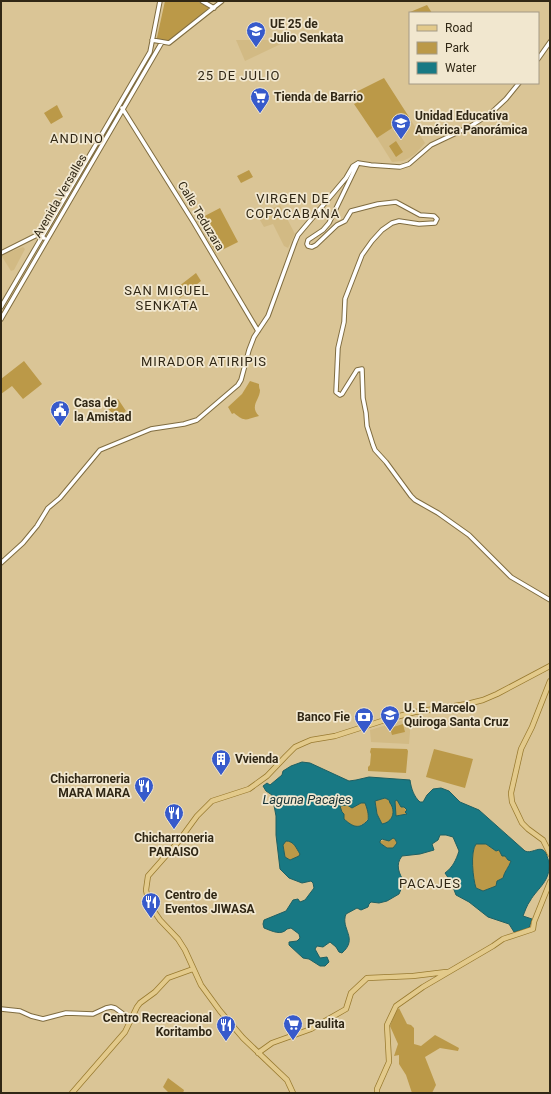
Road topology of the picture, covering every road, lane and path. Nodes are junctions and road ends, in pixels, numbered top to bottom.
1 (160, 1) edge
2 (202, 1) edge
3 (222, 1) edge
4 (214, 8) junction
5 (152, 40) junction
6 (162, 42) junction
7 (550, 42) edge
8 (539, 58) edge
9 (519, 84) edge
10 (120, 104) junction
11 (123, 108) junction
12 (358, 163) junction
13 (43, 237) junction
14 (47, 240) junction
15 (1, 253) edge
16 (1, 307) edge
17 (1, 319) edge
18 (258, 331) junction
19 (1, 563) edge
20 (550, 600) edge
21 (550, 666) edge
22 (550, 681) edge
23 (550, 854) edge
24 (550, 882) edge
25 (193, 969) junction
26 (448, 972) junction
27 (1, 1009) edge
28 (130, 1019) junction
29 (258, 1053) junction
30 (72, 1093) edge
31 (294, 1093) edge
32 (377, 1093) edge

1 - 5 street, Avenida Versalles
2 - 4 street
3 - 4 street
4 - 6 street
5 - 6 street
5 - 10 street, Avenida Versalles
6 - 11 street, Avenida Versalles
7 - 8 street
9 - 12 street
10 - 11 street, Calle Teduzara
10 - 13 street, Avenida Versalles
11 - 14 street, Avenida Versalles
11 - 18 street, Calle Teduzara
12 - 18 street
12 - 20 street
13 - 14 street
13 - 15 street
13 - 16 street, Avenida Versalles
14 - 17 street, Avenida Versalles
18 - 19 street
21 - 25 main road
22 - 23 main road
24 - 26 main road
25 - 28 main road
25 - 29 main road
26 - 29 main road
26 - 32 main road
27 - 28 street
28 - 30 main road
29 - 31 main road

